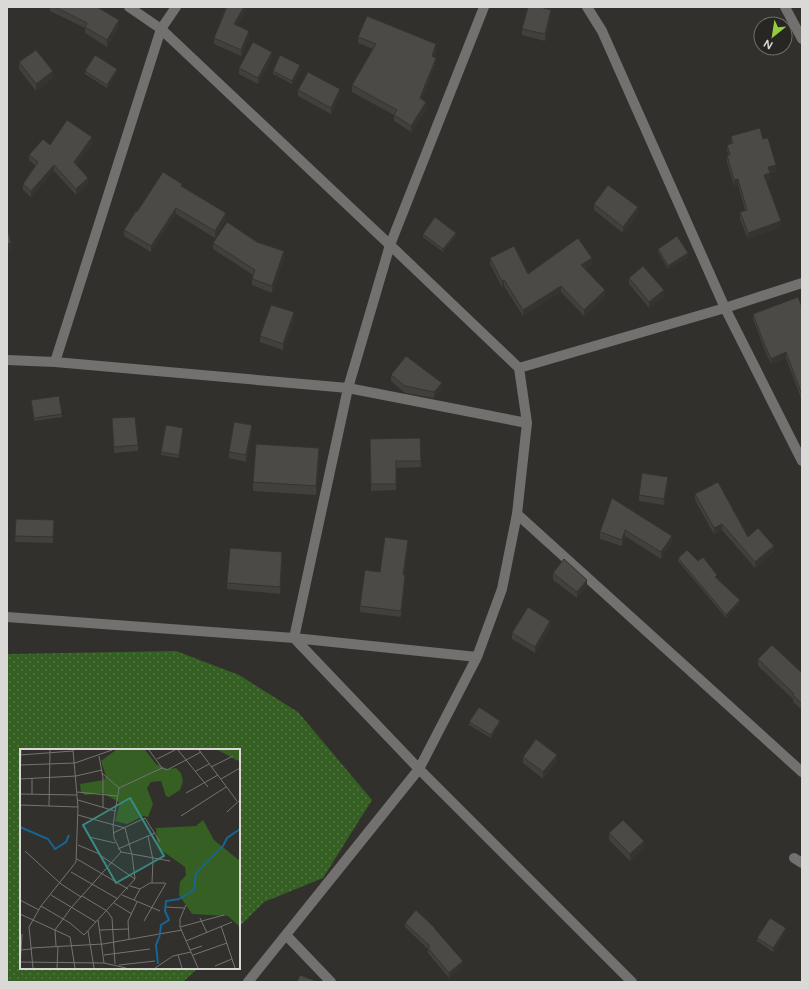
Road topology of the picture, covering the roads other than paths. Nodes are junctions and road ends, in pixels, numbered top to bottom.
1 (129, 7) edge
2 (176, 7) edge
3 (484, 7) edge
4 (587, 7) edge
5 (785, 7) edge
6 (161, 29) junction
7 (802, 39) edge
8 (390, 245) junction
9 (802, 283) edge
10 (725, 308) junction
11 (7, 360) edge
12 (55, 362) junction
13 (519, 368) junction
14 (348, 388) junction
15 (527, 423) junction
16 (802, 461) edge
17 (517, 514) junction
18 (7, 617) edge
19 (294, 638) junction
20 (477, 657) junction
21 (419, 769) junction
22 (802, 772) edge
23 (286, 935) junction
24 (248, 982) edge
25 (331, 982) edge
26 (632, 982) edge

1 - 6 street
2 - 6 street
3 - 8 street
4 - 10 street
5 - 7 street
6 - 8 street
6 - 12 street
8 - 13 street
8 - 14 street
9 - 10 street
10 - 13 street
10 - 16 street
11 - 12 street
12 - 14 street
13 - 15 street
14 - 15 street
14 - 19 street
15 - 17 street
17 - 20 street
17 - 22 street
18 - 19 street
19 - 20 street
19 - 21 street
20 - 21 street
21 - 23 street
21 - 26 street
23 - 24 street
23 - 25 street

